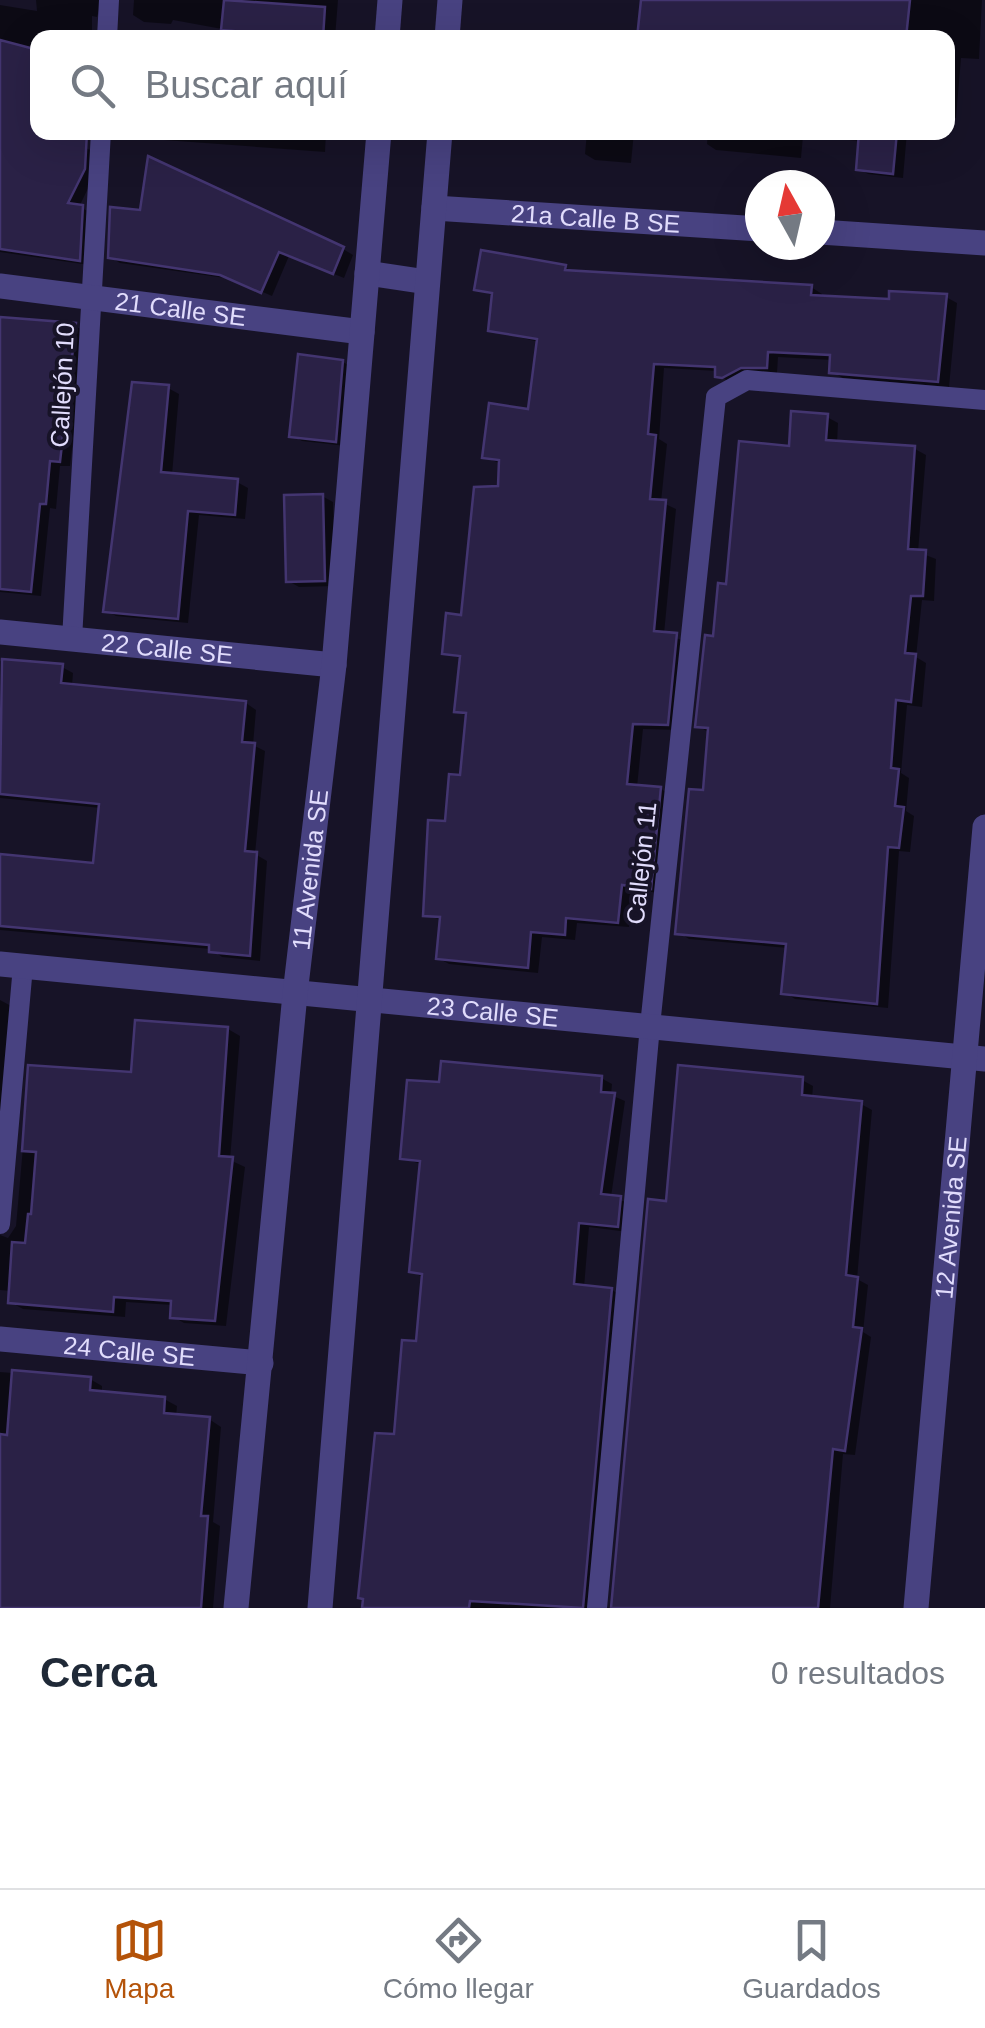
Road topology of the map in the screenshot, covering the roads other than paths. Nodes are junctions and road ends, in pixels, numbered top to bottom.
1 (108, 0) edge
2 (390, 0) edge
3 (450, 0) edge
4 (106, 30) edge
5 (388, 30) edge
6 (448, 30) edge
7 (101, 140) edge
8 (378, 140) edge
9 (439, 140) edge
10 (434, 208) junction
11 (745, 228) edge
12 (835, 233) edge
13 (985, 243) edge
14 (367, 274) junction
15 (428, 282) junction
16 (0, 286) edge
17 (92, 296) junction
18 (362, 332) junction
19 (985, 400) edge
20 (0, 632) edge
21 (72, 640) junction
22 (334, 665) junction
23 (985, 827) edge
24 (11, 966) edge
25 (295, 994) junction
26 (370, 1000) junction
27 (650, 1026) junction
28 (976, 1058) edge
29 (3, 1143) edge
30 (0, 1224) edge
31 (0, 1338) edge
32 (261, 1363) junction
33 (236, 1608) edge
34 (320, 1608) edge
35 (597, 1608) edge
36 (916, 1608) edge

1 - 4 lane
2 - 5 street
3 - 6 street
7 - 17 lane, Callejón 10
8 - 14 street, 11 Avenida SE
9 - 10 street
10 - 11 street, 21a Calle B SE
10 - 15 street
12 - 13 street
14 - 15 street
14 - 18 street, 11 Avenida SE
15 - 26 street
16 - 17 street, 21 Calle SE
17 - 18 street, 21 Calle SE
17 - 21 lane, Callejón 10
18 - 22 street, 11 Avenida SE
19 - 27 lane, Callejón 11
20 - 21 street, 22 Calle SE
21 - 22 street, 22 Calle SE
22 - 25 street, 11 Avenida SE
23 - 28 street, 12 Avenida SE
24 - 25 street, 23 Calle SE
24 - 29 lane
25 - 26 street, 23 Calle SE
25 - 32 street, 11 Avenida SE
26 - 27 street, 23 Calle SE
26 - 34 street
27 - 28 street, 23 Calle SE
27 - 35 lane, Callejón 11
28 - 36 street, 12 Avenida SE
29 - 30 lane
31 - 32 street, 24 Calle SE
32 - 33 street, 11 Avenida SE

